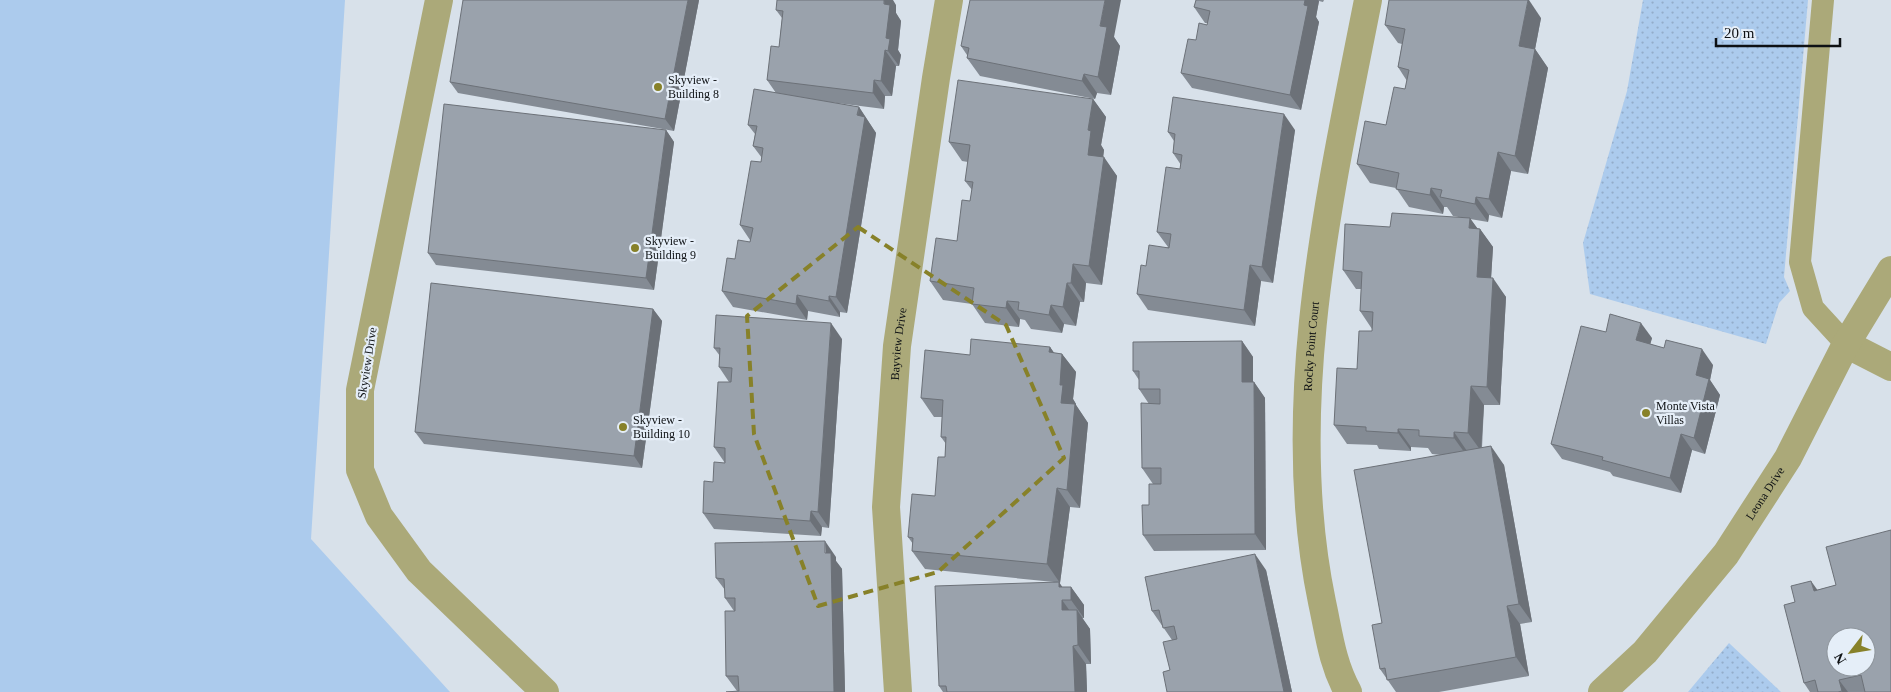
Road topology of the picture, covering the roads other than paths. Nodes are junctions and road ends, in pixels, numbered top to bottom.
1 (439, 0) edge
2 (949, 0) edge
3 (1368, 0) edge
4 (1823, 0) edge
5 (1891, 270) edge
6 (1846, 344) junction
7 (1891, 367) edge
8 (546, 692) edge
9 (898, 692) edge
10 (1348, 692) edge
11 (1602, 692) edge

1 - 8 street, Skyview Drive
2 - 9 street, Bayview Drive
3 - 10 street, Rocky Point Court
4 - 6 lane
5 - 6 street, Leona Drive
6 - 7 street
6 - 11 street, Leona Drive

